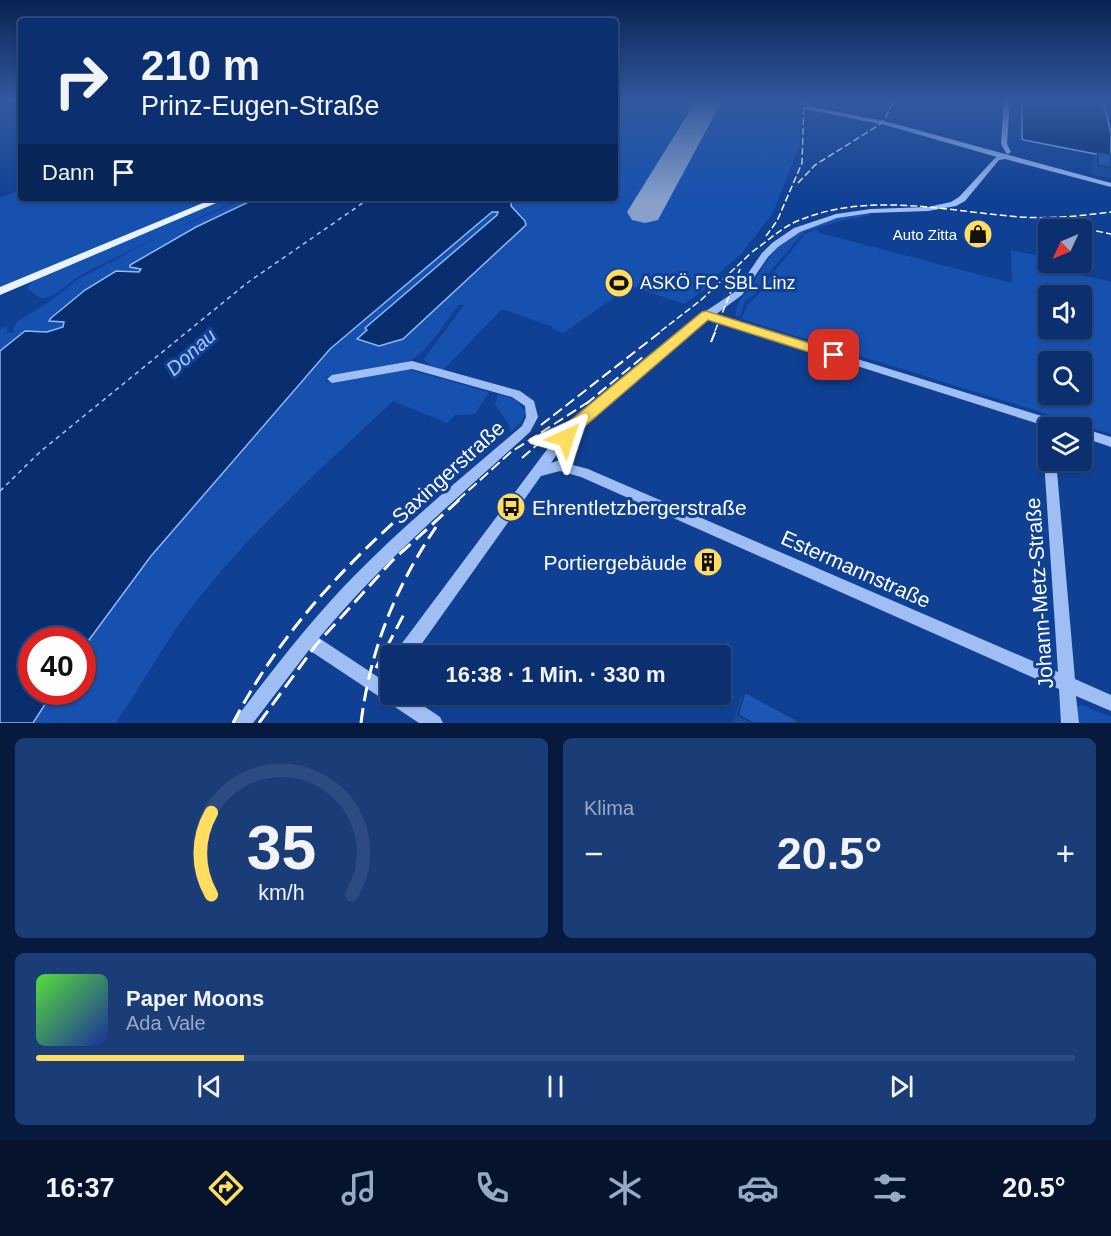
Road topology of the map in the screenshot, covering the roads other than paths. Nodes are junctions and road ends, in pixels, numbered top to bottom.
1 (931, 135) edge
2 (1003, 135) edge
3 (1001, 153) junction
4 (1111, 185) edge
5 (216, 201) edge
6 (0, 291) edge
7 (739, 293) junction
8 (706, 315) junction
9 (746, 328) junction
10 (332, 380) dead end
11 (1038, 419) edge
12 (567, 434) junction
13 (1092, 436) edge
14 (1111, 442) edge
15 (549, 453) junction
16 (569, 454) junction
17 (558, 466) junction
18 (1051, 471) edge
19 (584, 473) junction
20 (535, 474) junction
21 (307, 639) junction
22 (411, 645) edge
23 (1066, 684) junction
24 (380, 687) edge
25 (1111, 703) edge
26 (407, 705) edge
27 (243, 723) edge
28 (434, 723) edge
29 (1070, 723) edge

1 - 3 street
2 - 3 street
3 - 4 street
3 - 7 street
5 - 6 main road
7 - 8 street
7 - 9 street
8 - 9 street
8 - 12 street
9 - 11 street
10 - 21 street, Saxingerstraße
12 - 15 street
12 - 16 street
13 - 14 street
15 - 16 street
15 - 17 street
15 - 20 street
16 - 17 street
16 - 19 street, Estermannstraße
17 - 19 street, Estermannstraße
17 - 20 street
18 - 23 street, Johann-Metz-Straße
19 - 23 street, Estermannstraße
20 - 22 street
21 - 24 street
21 - 27 street, Saxingerstraße
23 - 25 street, Estermannstraße
23 - 29 street, Johann-Metz-Straße
26 - 28 street

